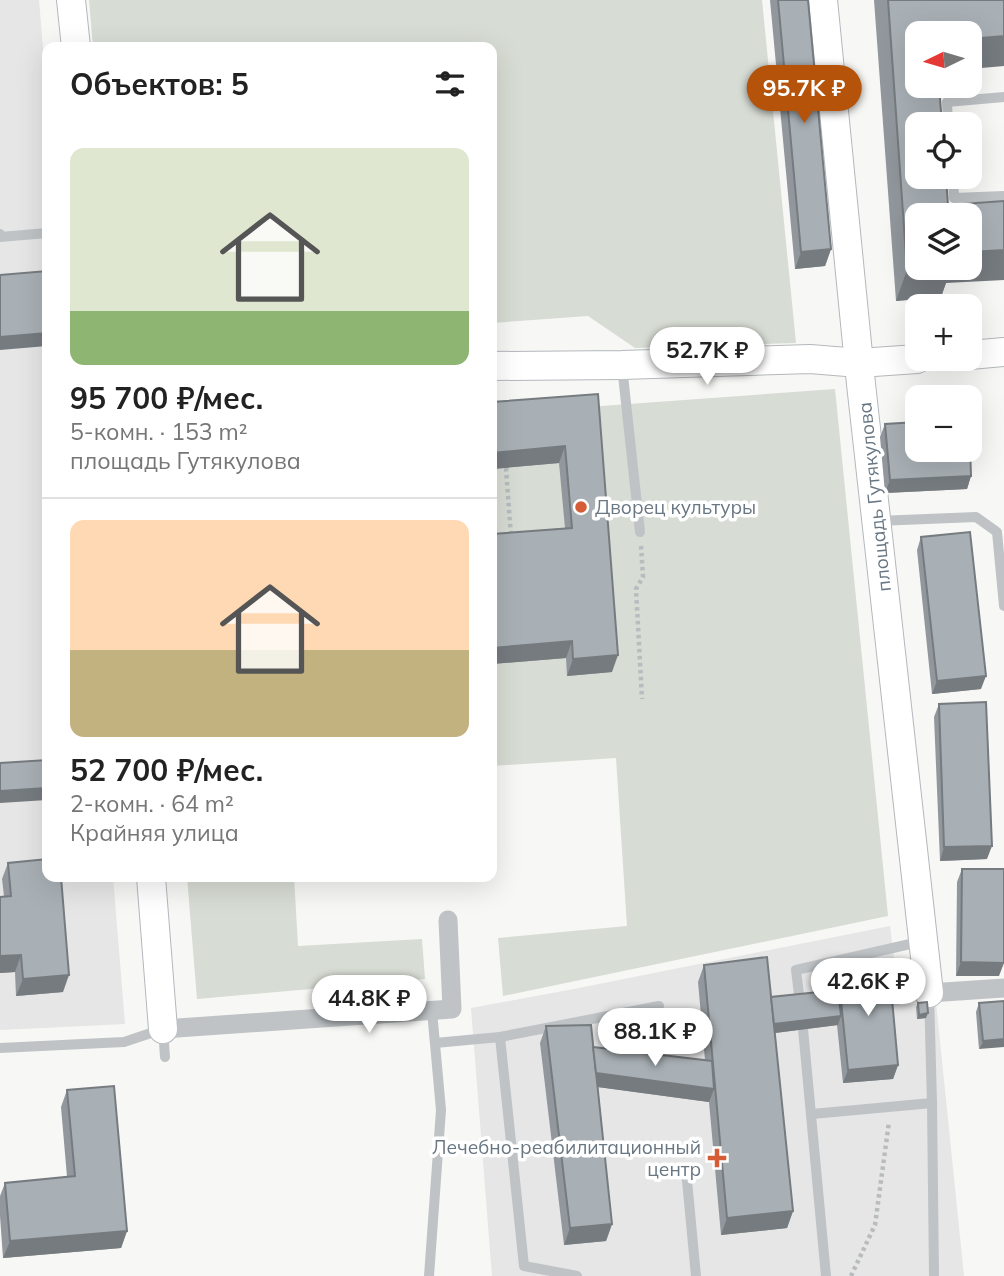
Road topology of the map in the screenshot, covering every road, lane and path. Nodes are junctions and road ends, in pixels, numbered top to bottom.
1 (71, 0) edge
2 (823, 0) edge
3 (75, 42) edge
4 (1004, 97) edge
5 (947, 112) edge
6 (954, 189) edge
7 (1004, 196) edge
8 (42, 233) edge
9 (0, 234) edge
10 (1004, 352) edge
11 (982, 354) edge
12 (905, 360) edge
13 (859, 363) junction
14 (622, 365) junction
15 (497, 366) edge
16 (506, 468) edge
17 (877, 521) junction
18 (640, 532) joint
19 (1000, 532) edge
20 (512, 549) edge
21 (1004, 606) edge
22 (642, 699) dead end
23 (151, 882) edge
24 (448, 920) dead end
25 (923, 941) junction
26 (1004, 988) edge
27 (929, 993) junction
28 (800, 1003) edge
29 (659, 1006) dead end
30 (432, 1011) junction
31 (163, 1029) junction
32 (803, 1029) edge
33 (500, 1037) junction
34 (435, 1043) junction
35 (0, 1048) edge
36 (165, 1057) dead end
37 (932, 1103) junction
38 (891, 1107) junction
39 (812, 1114) junction
40 (686, 1170) dead end
41 (429, 1276) edge
42 (578, 1276) edge
43 (696, 1276) edge
44 (826, 1276) edge
45 (851, 1276) edge
46 (934, 1276) edge

1 - 3 street
2 - 13 street, площадь Гутякулова
4 - 5 lane
6 - 7 lane
8 - 9 lane
10 - 11 street
12 - 13 street
13 - 14 street
13 - 17 street, площадь Гутякулова
14 - 15 street
14 - 18 lane
16 - 20 path
17 - 19 lane
17 - 25 street, площадь Гутякулова
18 - 22 path
19 - 21 lane
23 - 31 street
24 - 30 street
25 - 27 street, площадь Гутякулова
25 - 28 lane
26 - 27 street
27 - 37 lane
29 - 33 lane
30 - 31 street
30 - 34 lane
31 - 35 lane
31 - 36 lane
32 - 39 lane
33 - 34 lane
33 - 42 lane
34 - 41 lane
37 - 38 lane
37 - 46 lane
38 - 39 lane
38 - 45 path
39 - 44 lane
40 - 43 lane

